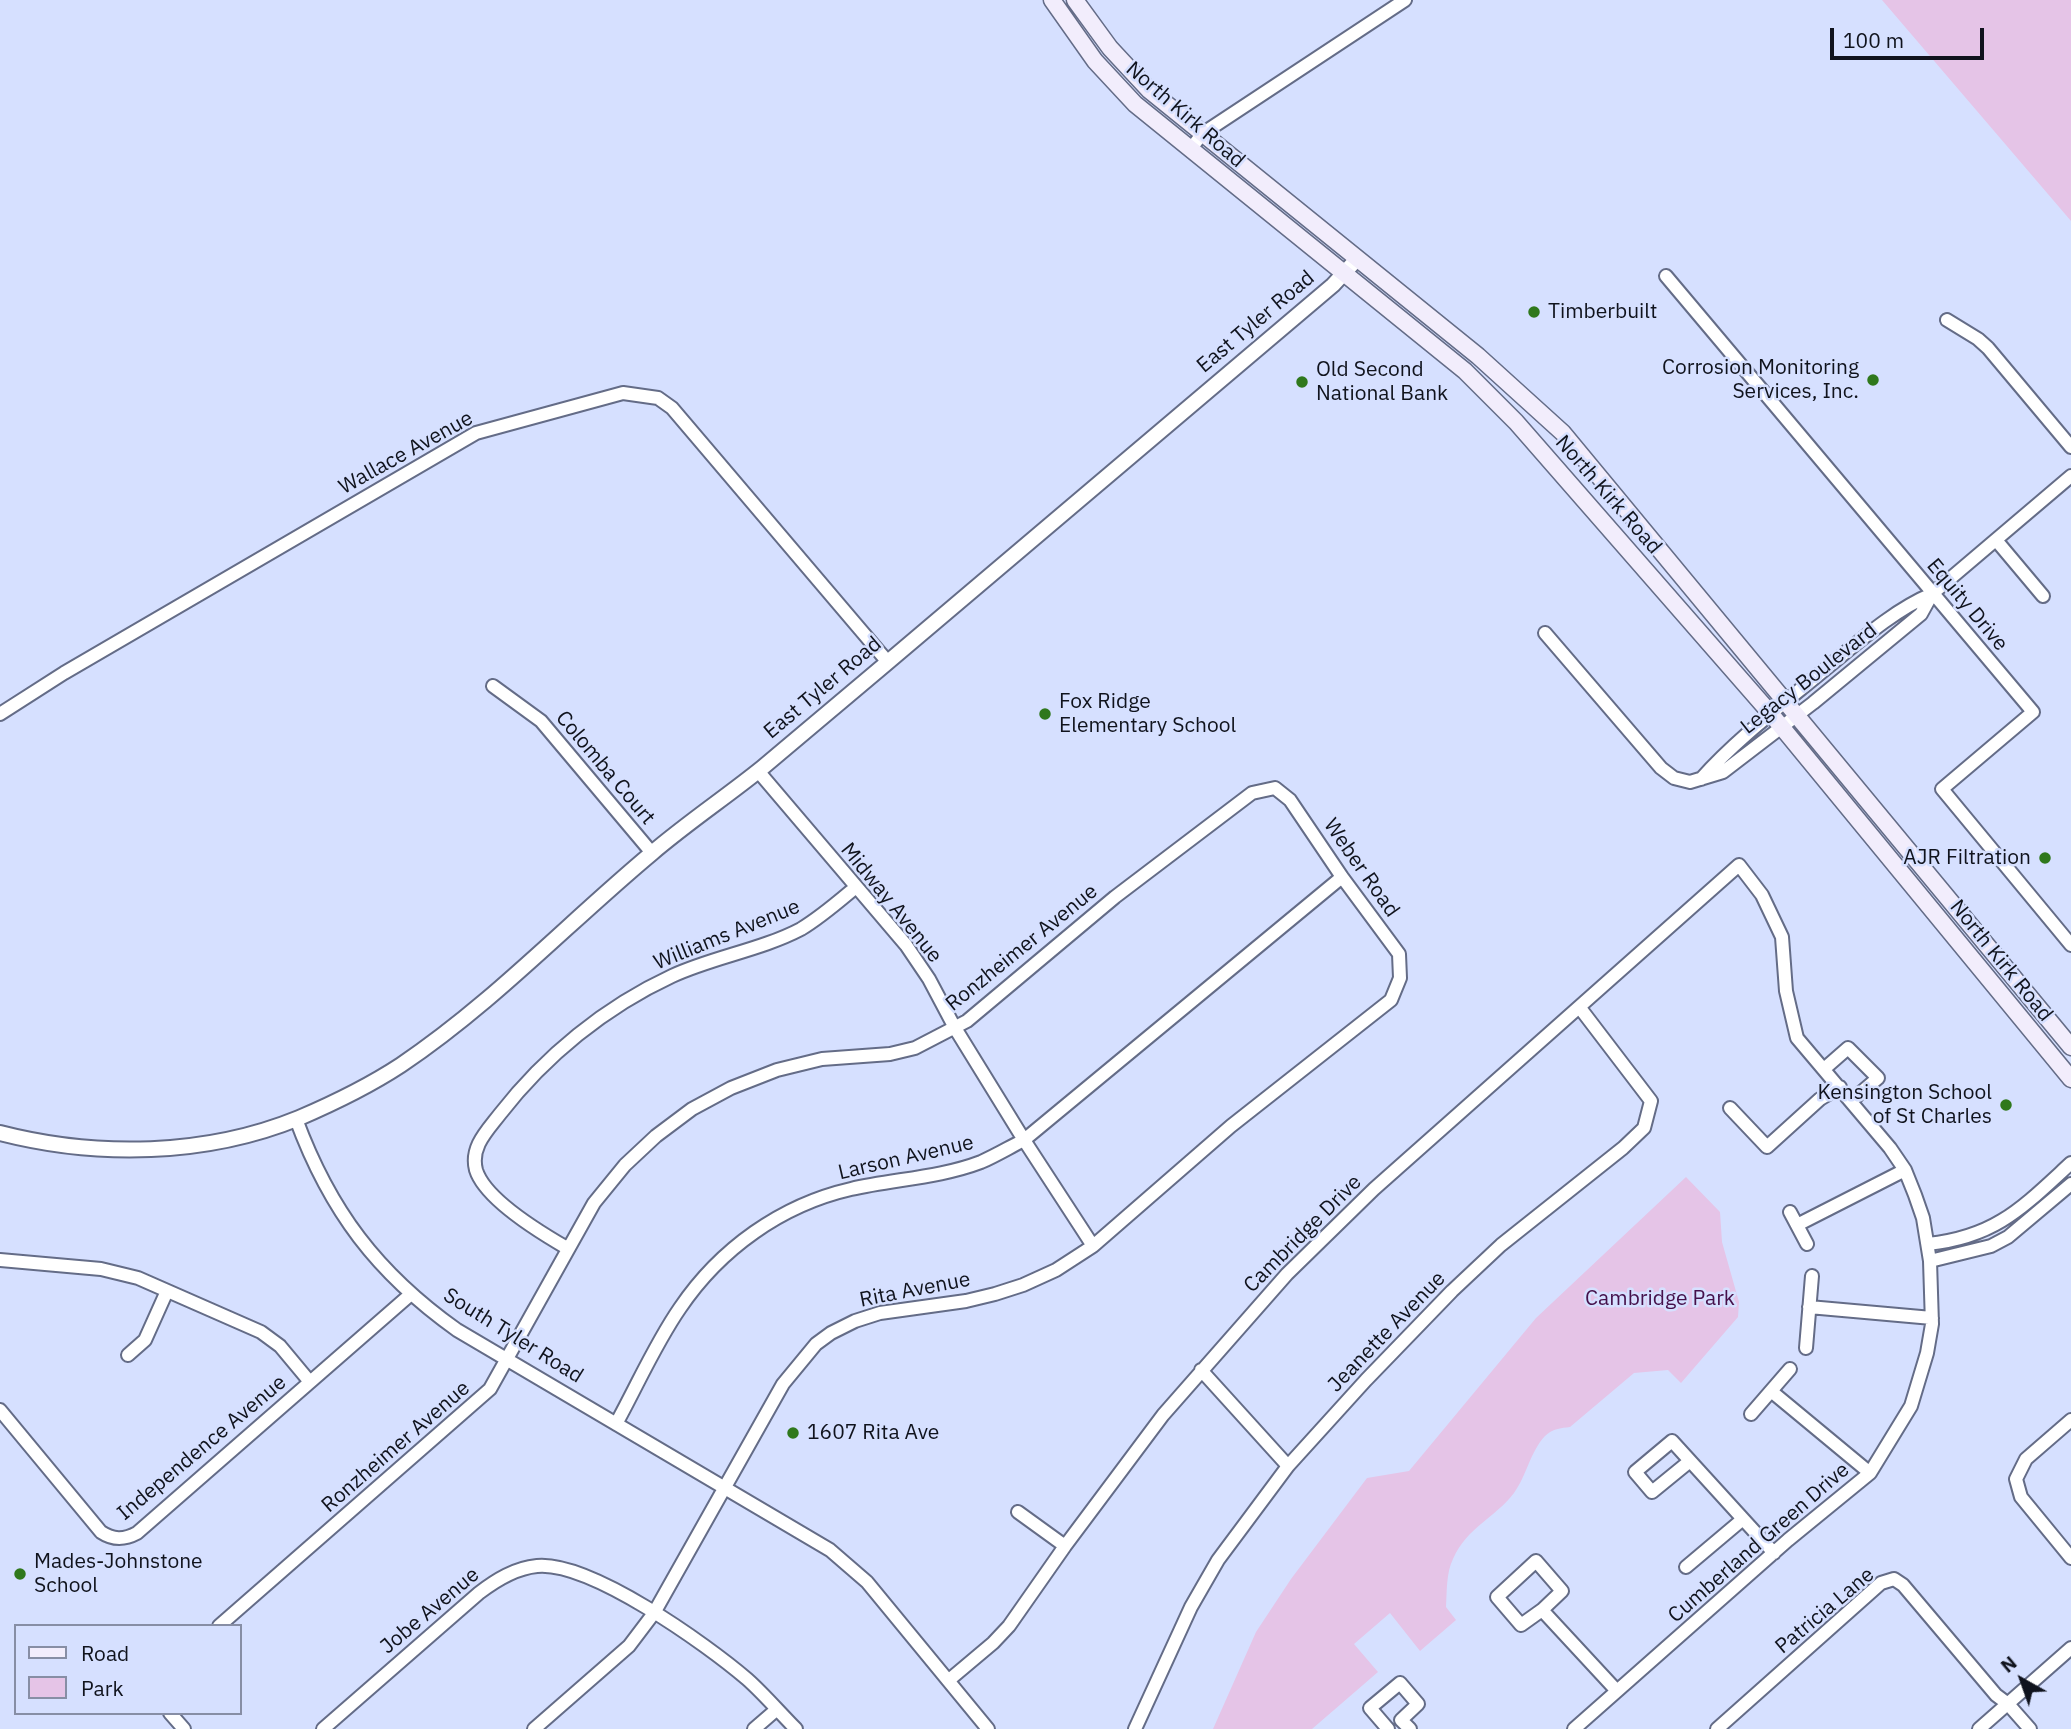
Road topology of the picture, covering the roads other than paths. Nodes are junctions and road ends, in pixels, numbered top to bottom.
1 (1052, 0) edge
2 (1075, 0) edge
3 (1405, 0) edge
4 (1202, 134) junction
5 (1190, 150) junction
6 (1357, 259) junction
7 (1344, 274) junction
8 (1666, 276) dead end
9 (1947, 320) dead end
10 (2071, 447) edge
11 (2071, 476) edge
12 (1996, 540) junction
13 (1932, 594) junction
14 (2043, 596) dead end
15 (1545, 633) dead end
16 (887, 661) junction
17 (493, 686) dead end
18 (1786, 702) junction
19 (0, 714) edge
20 (1797, 715) junction
21 (1776, 720) junction
22 (758, 771) junction
23 (1267, 789) joint
24 (652, 853) junction
25 (1739, 865) joint
26 (1342, 877) junction
27 (856, 887) junction
28 (2071, 945) edge
29 (1398, 984) joint
30 (1580, 1008) junction
31 (955, 1028) junction
32 (2071, 1046) edge
33 (1824, 1069) junction
34 (2071, 1079) edge
35 (1840, 1087) junction
36 (1852, 1101) junction
37 (1730, 1108) dead end
38 (296, 1119) junction
39 (0, 1133) edge
40 (1024, 1140) junction
41 (2071, 1163) edge
42 (1905, 1170) junction
43 (2071, 1184) edge
44 (1790, 1212) dead end
45 (1797, 1225) junction
46 (1808, 1244) dead end
47 (1928, 1244) junction
48 (1093, 1246) junction
49 (567, 1248) junction
50 (0, 1260) edge
51 (1930, 1261) junction
52 (1812, 1276) dead end
53 (167, 1291) junction
54 (411, 1294) junction
55 (1809, 1307) junction
56 (1932, 1318) junction
57 (1806, 1348) dead end
58 (128, 1355) dead end
59 (508, 1360) junction
60 (1790, 1369) dead end
61 (1201, 1370) junction
62 (310, 1382) junction
63 (1771, 1391) junction
64 (0, 1410) edge
65 (1751, 1414) dead end
66 (2071, 1420) edge
67 (616, 1424) junction
68 (1690, 1461) dead end
69 (1288, 1466) junction
70 (1870, 1473) junction
71 (725, 1488) junction
72 (1018, 1512) dead end
73 (1743, 1518) junction
74 (1065, 1546) junction
75 (1774, 1553) junction
76 (2071, 1558) edge
77 (1686, 1567) dead end
78 (1542, 1609) junction
79 (654, 1614) junction
80 (221, 1624) edge
81 (2071, 1648) edge
82 (949, 1680) junction
83 (1617, 1691) junction
84 (2008, 1704) junction
85 (776, 1710) junction
86 (172, 1715) edge
87 (1405, 1724) edge
88 (184, 1729) edge
89 (323, 1729) edge
90 (534, 1729) edge
91 (754, 1729) edge
92 (796, 1729) edge
93 (988, 1729) edge
94 (1135, 1729) edge
95 (1389, 1729) edge
96 (1574, 1729) edge
97 (1717, 1729) edge
98 (1979, 1729) edge
99 (2030, 1729) edge

1 - 5 main road, North Kirk Road
2 - 4 main road, North Kirk Road
3 - 4 street
4 - 5 street
4 - 6 main road, North Kirk Road
5 - 7 main road, North Kirk Road
6 - 7 street, East Tyler Road
6 - 18 main road, North Kirk Road
7 - 16 street, East Tyler Road
7 - 21 main road, North Kirk Road
8 - 13 street, Equity Drive
9 - 10 street
11 - 12 street, Legacy Boulevard
12 - 13 street, Legacy Boulevard
12 - 14 street
13 - 18 street, Legacy Boulevard
13 - 20 street, Legacy Boulevard
13 - 28 street, Equity Drive
15 - 21 street, Legacy Boulevard
16 - 19 street, Wallace Avenue
16 - 22 street, East Tyler Road
17 - 24 street, Colomba Court
18 - 20 main road, North Kirk Road
18 - 21 street, Legacy Boulevard
20 - 21 street, Legacy Boulevard
20 - 32 main road, North Kirk Road
21 - 34 main road, North Kirk Road
22 - 24 street, East Tyler Road
22 - 27 street, Midway Avenue
23 - 26 street, Weber Road
23 - 31 street, Ronzheimer Avenue
24 - 38 street, East Tyler Road
25 - 30 street, Cambridge Drive
25 - 33 street, Cumberland Green Drive
26 - 29 street, Weber Road
26 - 40 street, Larson Avenue
27 - 31 street, Midway Avenue
27 - 49 street, Williams Avenue
29 - 48 street, Rita Avenue
30 - 61 street, Cambridge Drive
30 - 69 street, Jeanette Avenue
31 - 40 street, Midway Avenue
31 - 49 street, Ronzheimer Avenue
33 - 35 street, Cumberland Green Drive
33 - 36 street
35 - 36 street, Cumberland Green Drive
35 - 37 street
36 - 42 street, Cumberland Green Drive
38 - 39 street
38 - 54 street, South Tyler Road
40 - 48 street, Midway Avenue
40 - 67 street, Larson Avenue
41 - 47 street
42 - 45 street
42 - 47 street, Cumberland Green Drive
43 - 51 street
44 - 45 street
45 - 46 street
47 - 51 street, Cumberland Green Drive
48 - 71 street, Rita Avenue
49 - 59 street, Ronzheimer Avenue
50 - 53 street
51 - 56 street, Cumberland Green Drive
52 - 55 street
53 - 58 street
53 - 62 street
54 - 59 street, South Tyler Road
54 - 62 street, Independence Avenue
55 - 56 street
55 - 57 street
56 - 70 street, Cumberland Green Drive
59 - 67 street, South Tyler Road
59 - 80 street, Ronzheimer Avenue
60 - 63 street
61 - 69 street
61 - 74 street, Cambridge Drive
62 - 64 street, Independence Avenue
63 - 65 street
63 - 70 street
66 - 76 street
67 - 71 street, South Tyler Road
68 - 73 street
69 - 94 street, Jeanette Avenue
70 - 75 street, Cumberland Green Drive
71 - 79 street, Rita Avenue
71 - 82 street, South Tyler Road
72 - 74 street
73 - 75 street
73 - 77 street
74 - 82 street, Cambridge Drive
75 - 83 street, Cumberland Green Drive
78 - 78 street
78 - 83 street
79 - 85 street, Jobe Avenue
79 - 89 street, Jobe Avenue
79 - 90 street, Rita Avenue
81 - 84 street
82 - 93 street, South Tyler Road
83 - 96 street, Cumberland Green Drive
84 - 97 street, Patricia Lane
84 - 98 street
84 - 99 street
85 - 91 street
85 - 92 street, Jobe Avenue
86 - 88 street
87 - 95 street
87 - 95 street

